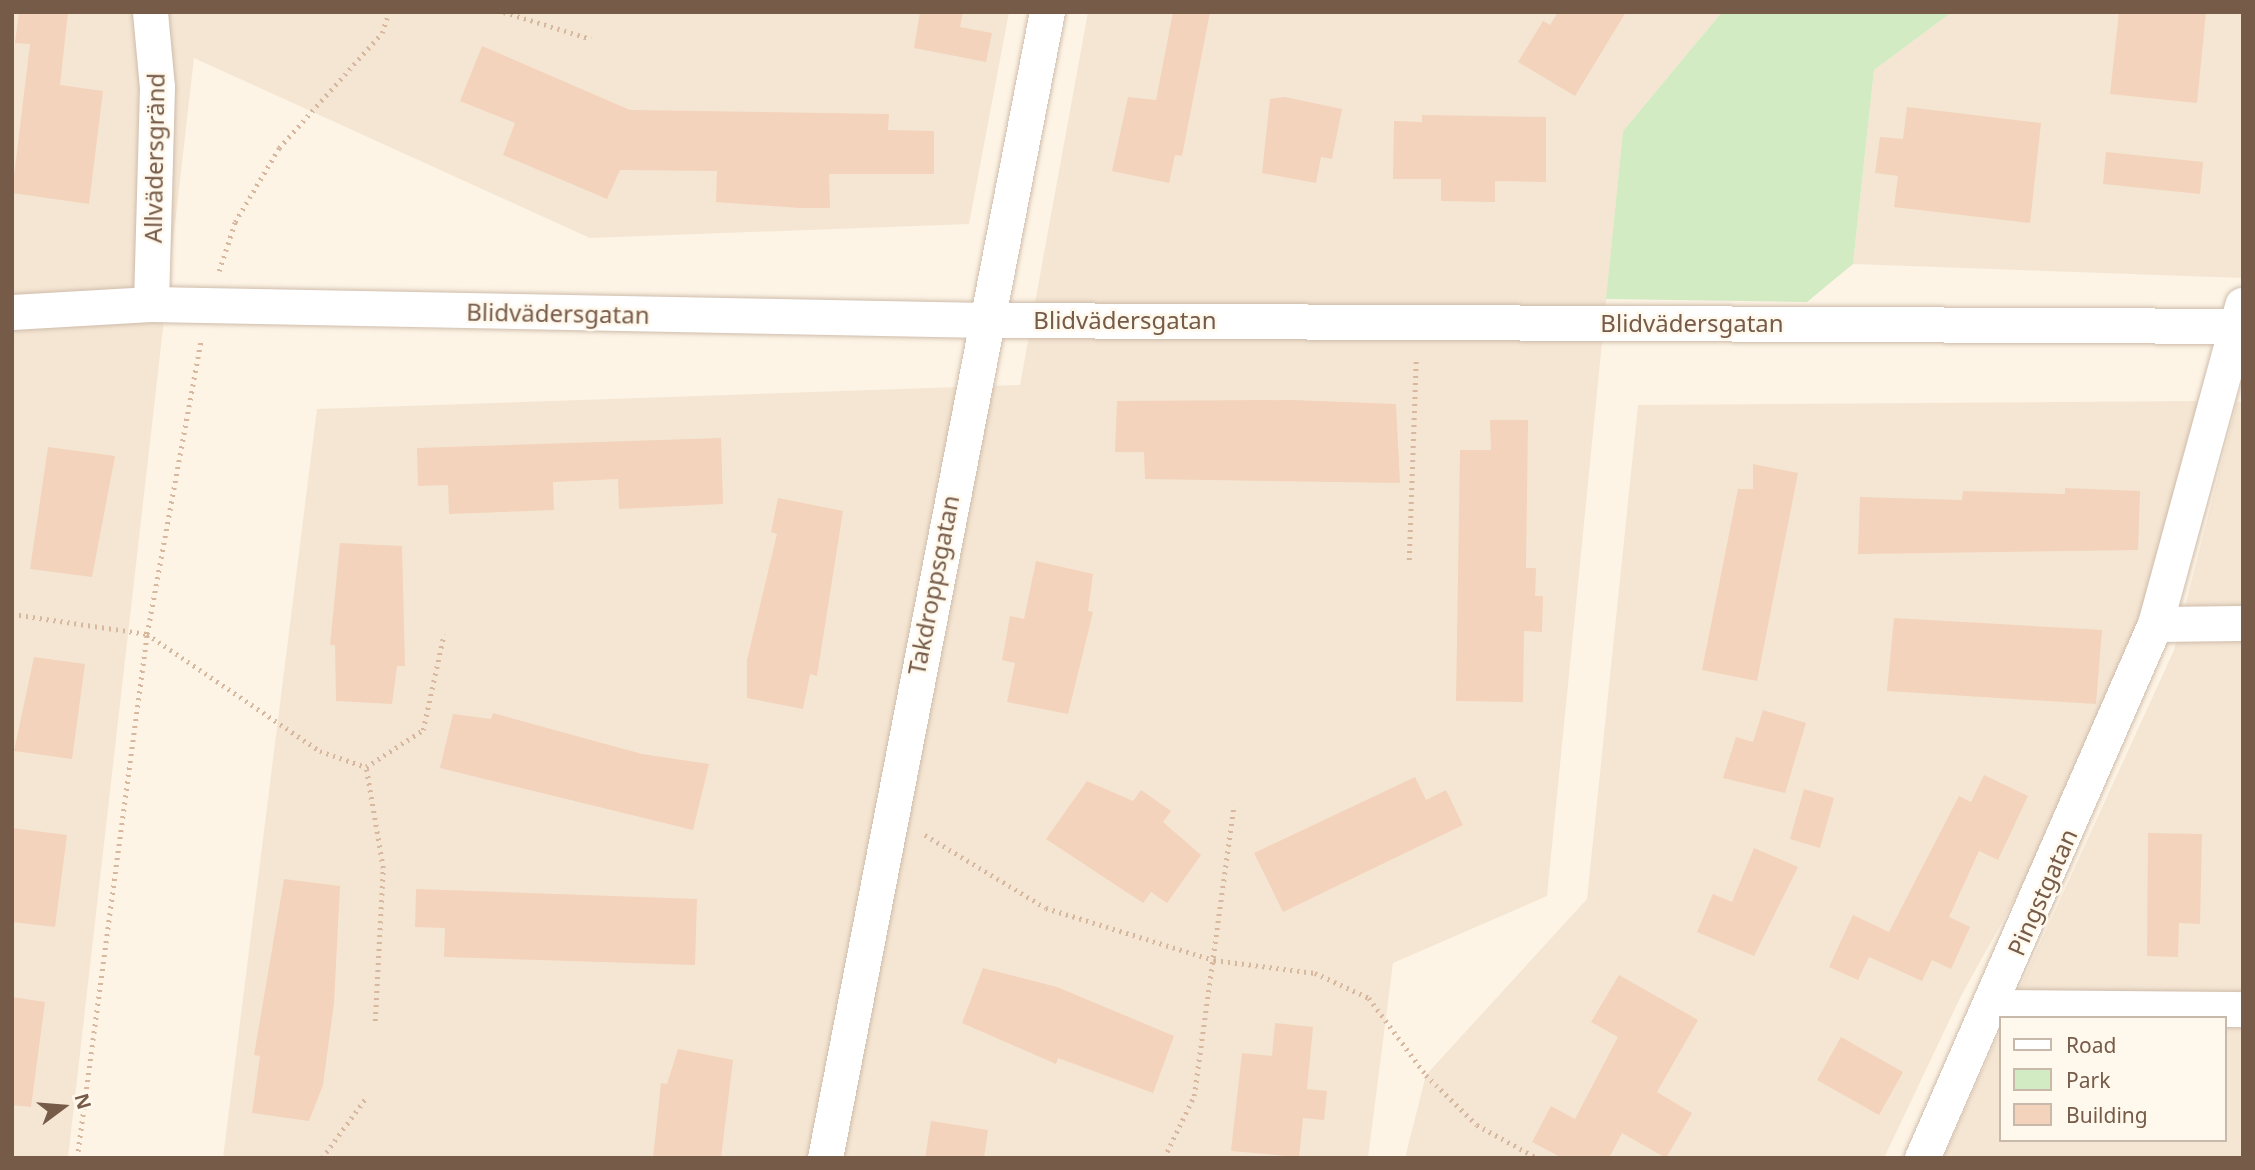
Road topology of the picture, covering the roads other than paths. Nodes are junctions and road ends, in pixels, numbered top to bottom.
1 (150, 12) edge
2 (1047, 12) edge
3 (151, 304) junction
4 (12, 312) edge
5 (2241, 314) edge
6 (986, 320) junction
7 (2243, 623) edge
8 (2155, 624) junction
9 (1991, 1007) junction
10 (2243, 1009) edge
11 (825, 1158) edge
12 (1922, 1158) edge

1 - 3 street, Allvädersgränd
2 - 6 street, Takdroppsgatan
3 - 4 street, Blidvädersgatan
3 - 6 street, Blidvädersgatan
5 - 6 street, Blidvädersgatan
5 - 8 street, Pingstgatan
6 - 11 street, Takdroppsgatan
7 - 8 street
8 - 9 street, Pingstgatan
9 - 10 street
9 - 12 street, Pingstgatan

